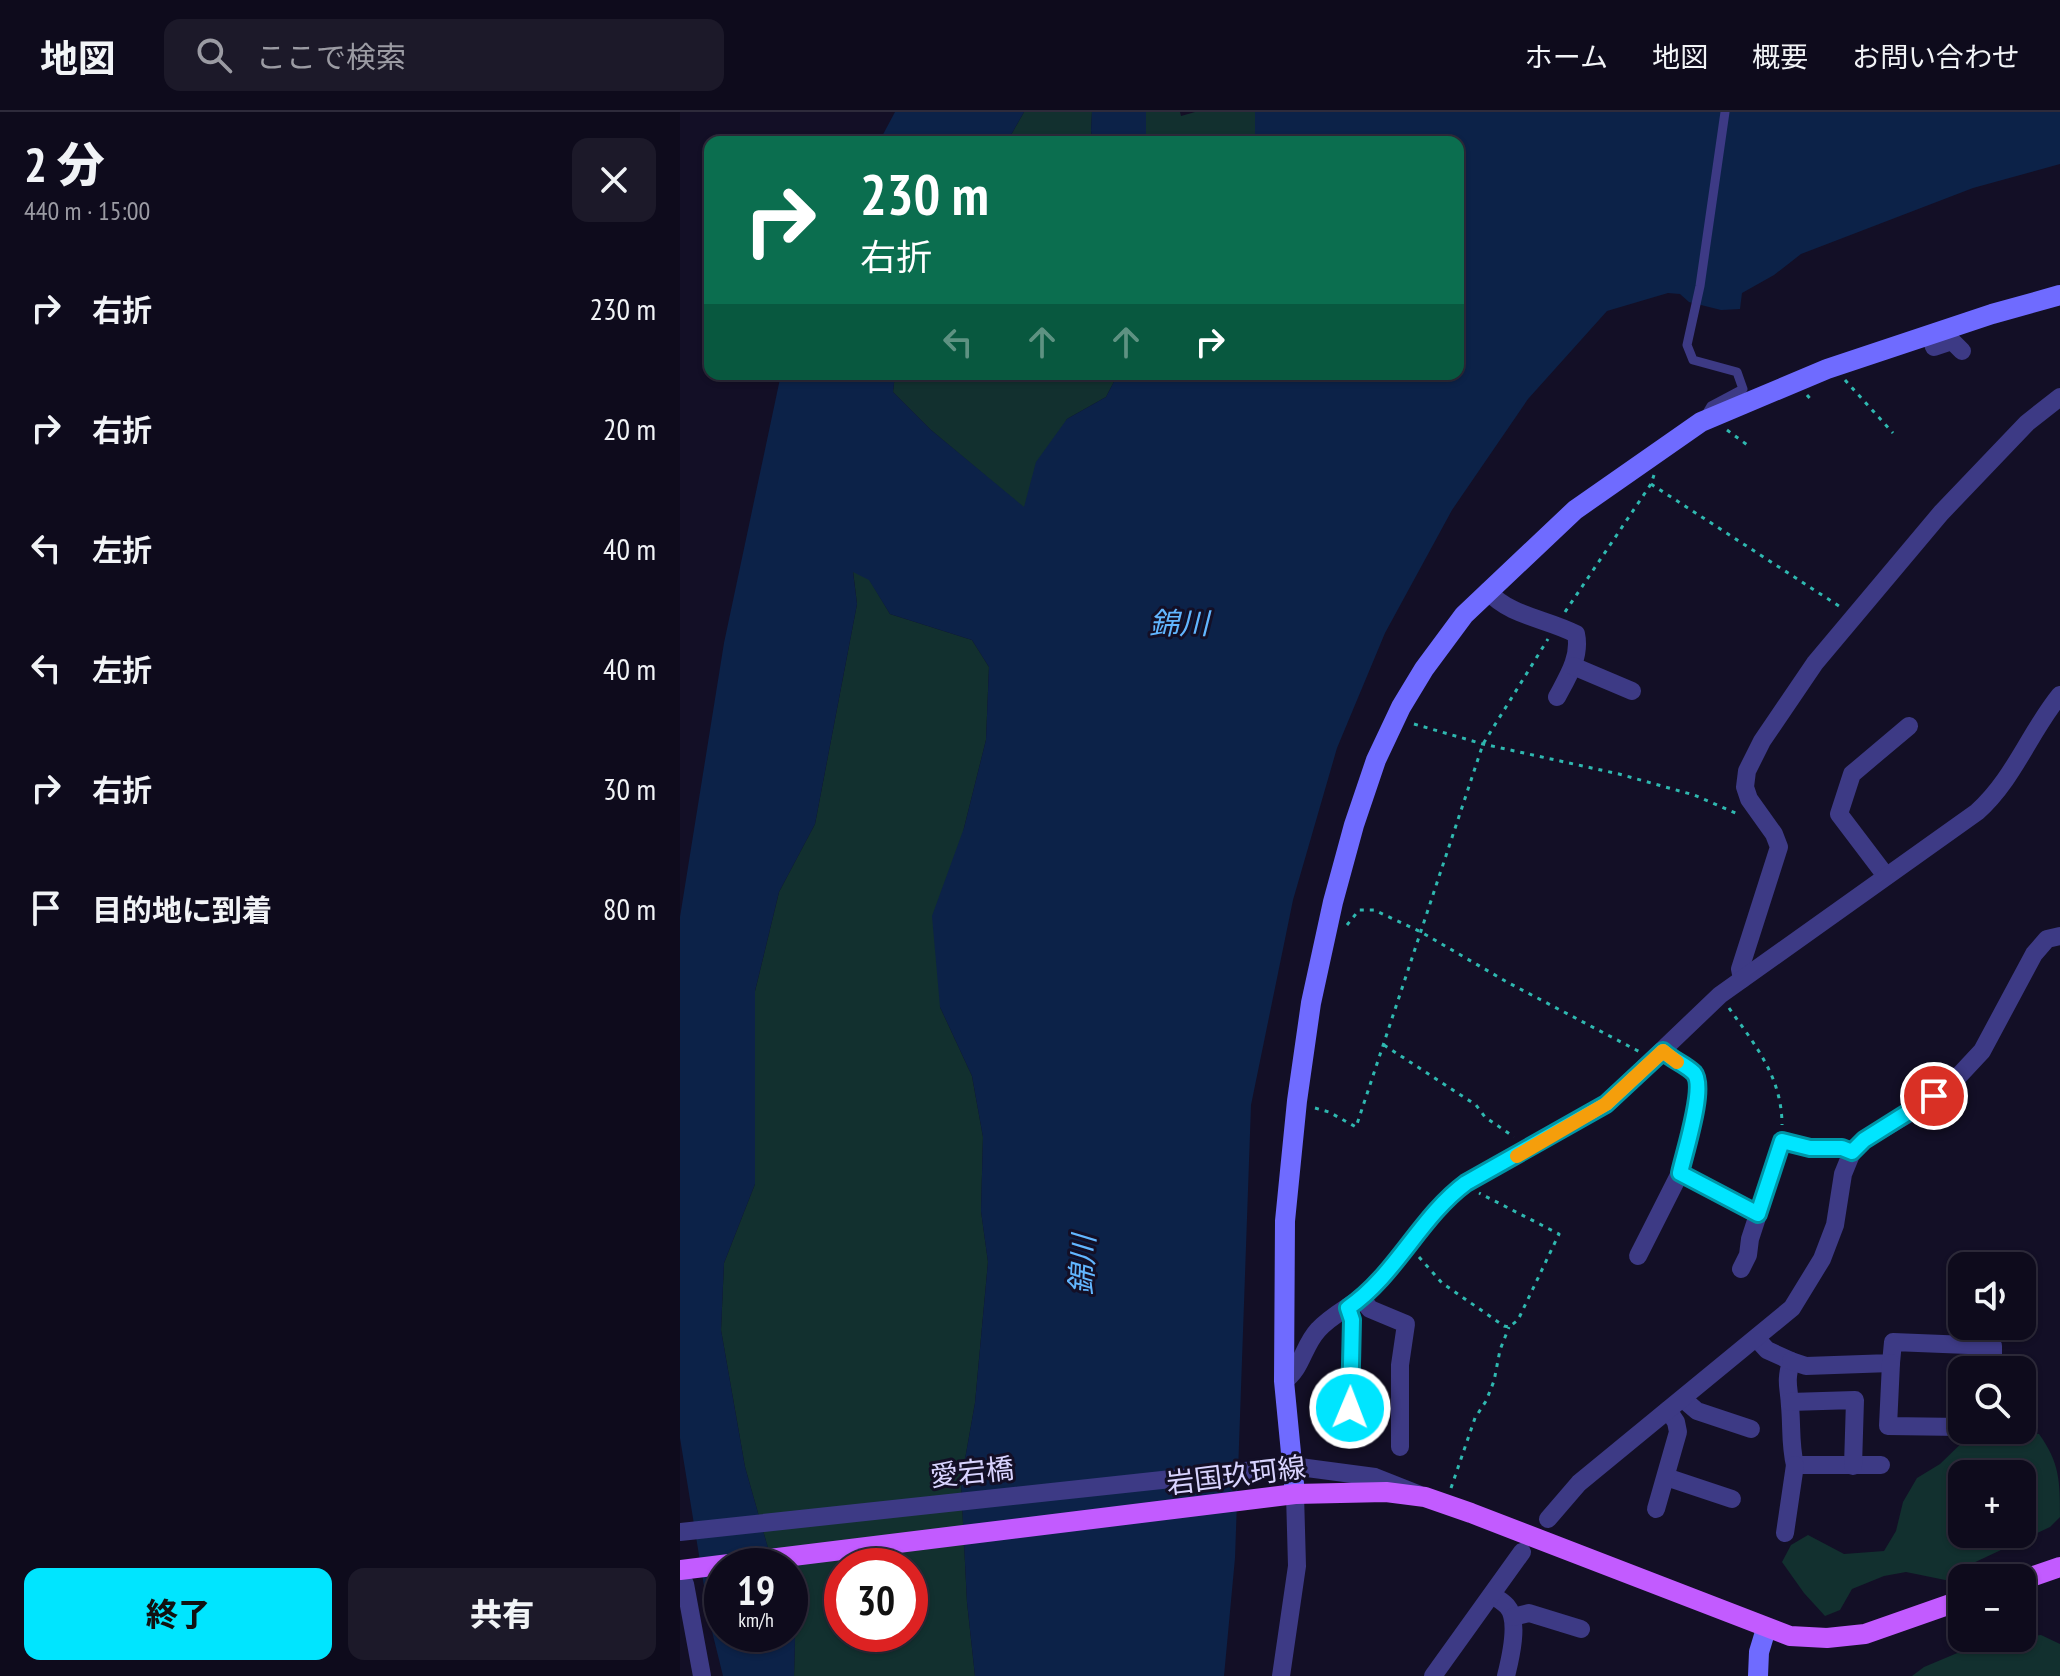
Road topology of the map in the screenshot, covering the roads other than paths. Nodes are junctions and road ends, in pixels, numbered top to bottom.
1 (1725, 112) edge
2 (2060, 295) edge
3 (1930, 335) junction
4 (1962, 351) dead end
5 (2060, 397) edge
6 (1701, 422) junction
7 (1488, 591) junction
8 (1573, 666) junction
9 (1632, 691) dead end
10 (2060, 695) edge
11 (1557, 697) dead end
12 (1909, 726) dead end
13 (1886, 876) junction
14 (2060, 936) edge
15 (1742, 979) junction
16 (1658, 1056) junction
17 (1852, 1152) junction
18 (1680, 1173) junction
19 (1758, 1214) junction
20 (1638, 1256) dead end
21 (1741, 1269) dead end
22 (1354, 1303) junction
23 (1757, 1339) junction
24 (1993, 1356) edge
25 (1791, 1361) junction
26 (1891, 1363) junction
27 (1284, 1381) junction
28 (1790, 1402) junction
29 (1676, 1405) junction
30 (1948, 1427) edge
31 (1751, 1429) dead end
32 (1350, 1438) dead end
33 (1400, 1447) dead end
34 (1795, 1465) junction
35 (1881, 1465) dead end
36 (1292, 1466) junction
37 (1853, 1466) junction
38 (1666, 1477) junction
39 (1287, 1496) junction
40 (1425, 1497) junction
41 (1732, 1499) dead end
42 (1656, 1509) dead end
43 (1548, 1519) dead end
44 (680, 1532) edge
45 (1785, 1533) dead end
46 (1522, 1552) dead end
47 (2060, 1567) edge
48 (2036, 1575) edge
49 (682, 1577) edge
50 (1492, 1595) junction
51 (1948, 1605) edge
52 (1513, 1617) junction
53 (1581, 1629) dead end
54 (1766, 1629) junction
55 (702, 1676) edge
56 (1281, 1676) edge
57 (1433, 1676) edge
58 (1506, 1676) edge
59 (1758, 1676) edge

1 - 6 lane
2 - 3 street
3 - 4 street
3 - 6 street
5 - 15 street
6 - 7 street
7 - 8 street
7 - 27 street
8 - 9 street
8 - 11 street
10 - 13 street
12 - 13 street
13 - 15 street
14 - 17 street
15 - 16 street
16 - 18 street
16 - 22 street
17 - 19 street
17 - 23 street
18 - 19 street
18 - 20 street
19 - 21 street
22 - 27 street
22 - 32 street
22 - 33 street
23 - 25 street
23 - 29 street
24 - 26 street
25 - 26 street
25 - 28 street
26 - 30 street
27 - 36 street
28 - 34 street
28 - 37 street
29 - 31 street
29 - 38 street
29 - 43 street
34 - 37 street
34 - 45 street
35 - 37 street
36 - 39 street
36 - 40 street, 愛宕橋
36 - 44 street, 愛宕橋
38 - 41 street
38 - 42 street
39 - 40 main road, 岩国玖珂線
39 - 49 main road, 岩国玖珂線
39 - 56 street
40 - 54 main road, 岩国玖珂線
46 - 50 street
47 - 48 main road
49 - 55 street
50 - 52 street
50 - 57 street
51 - 54 main road, 岩国玖珂線
52 - 53 street
52 - 58 street
54 - 59 street

